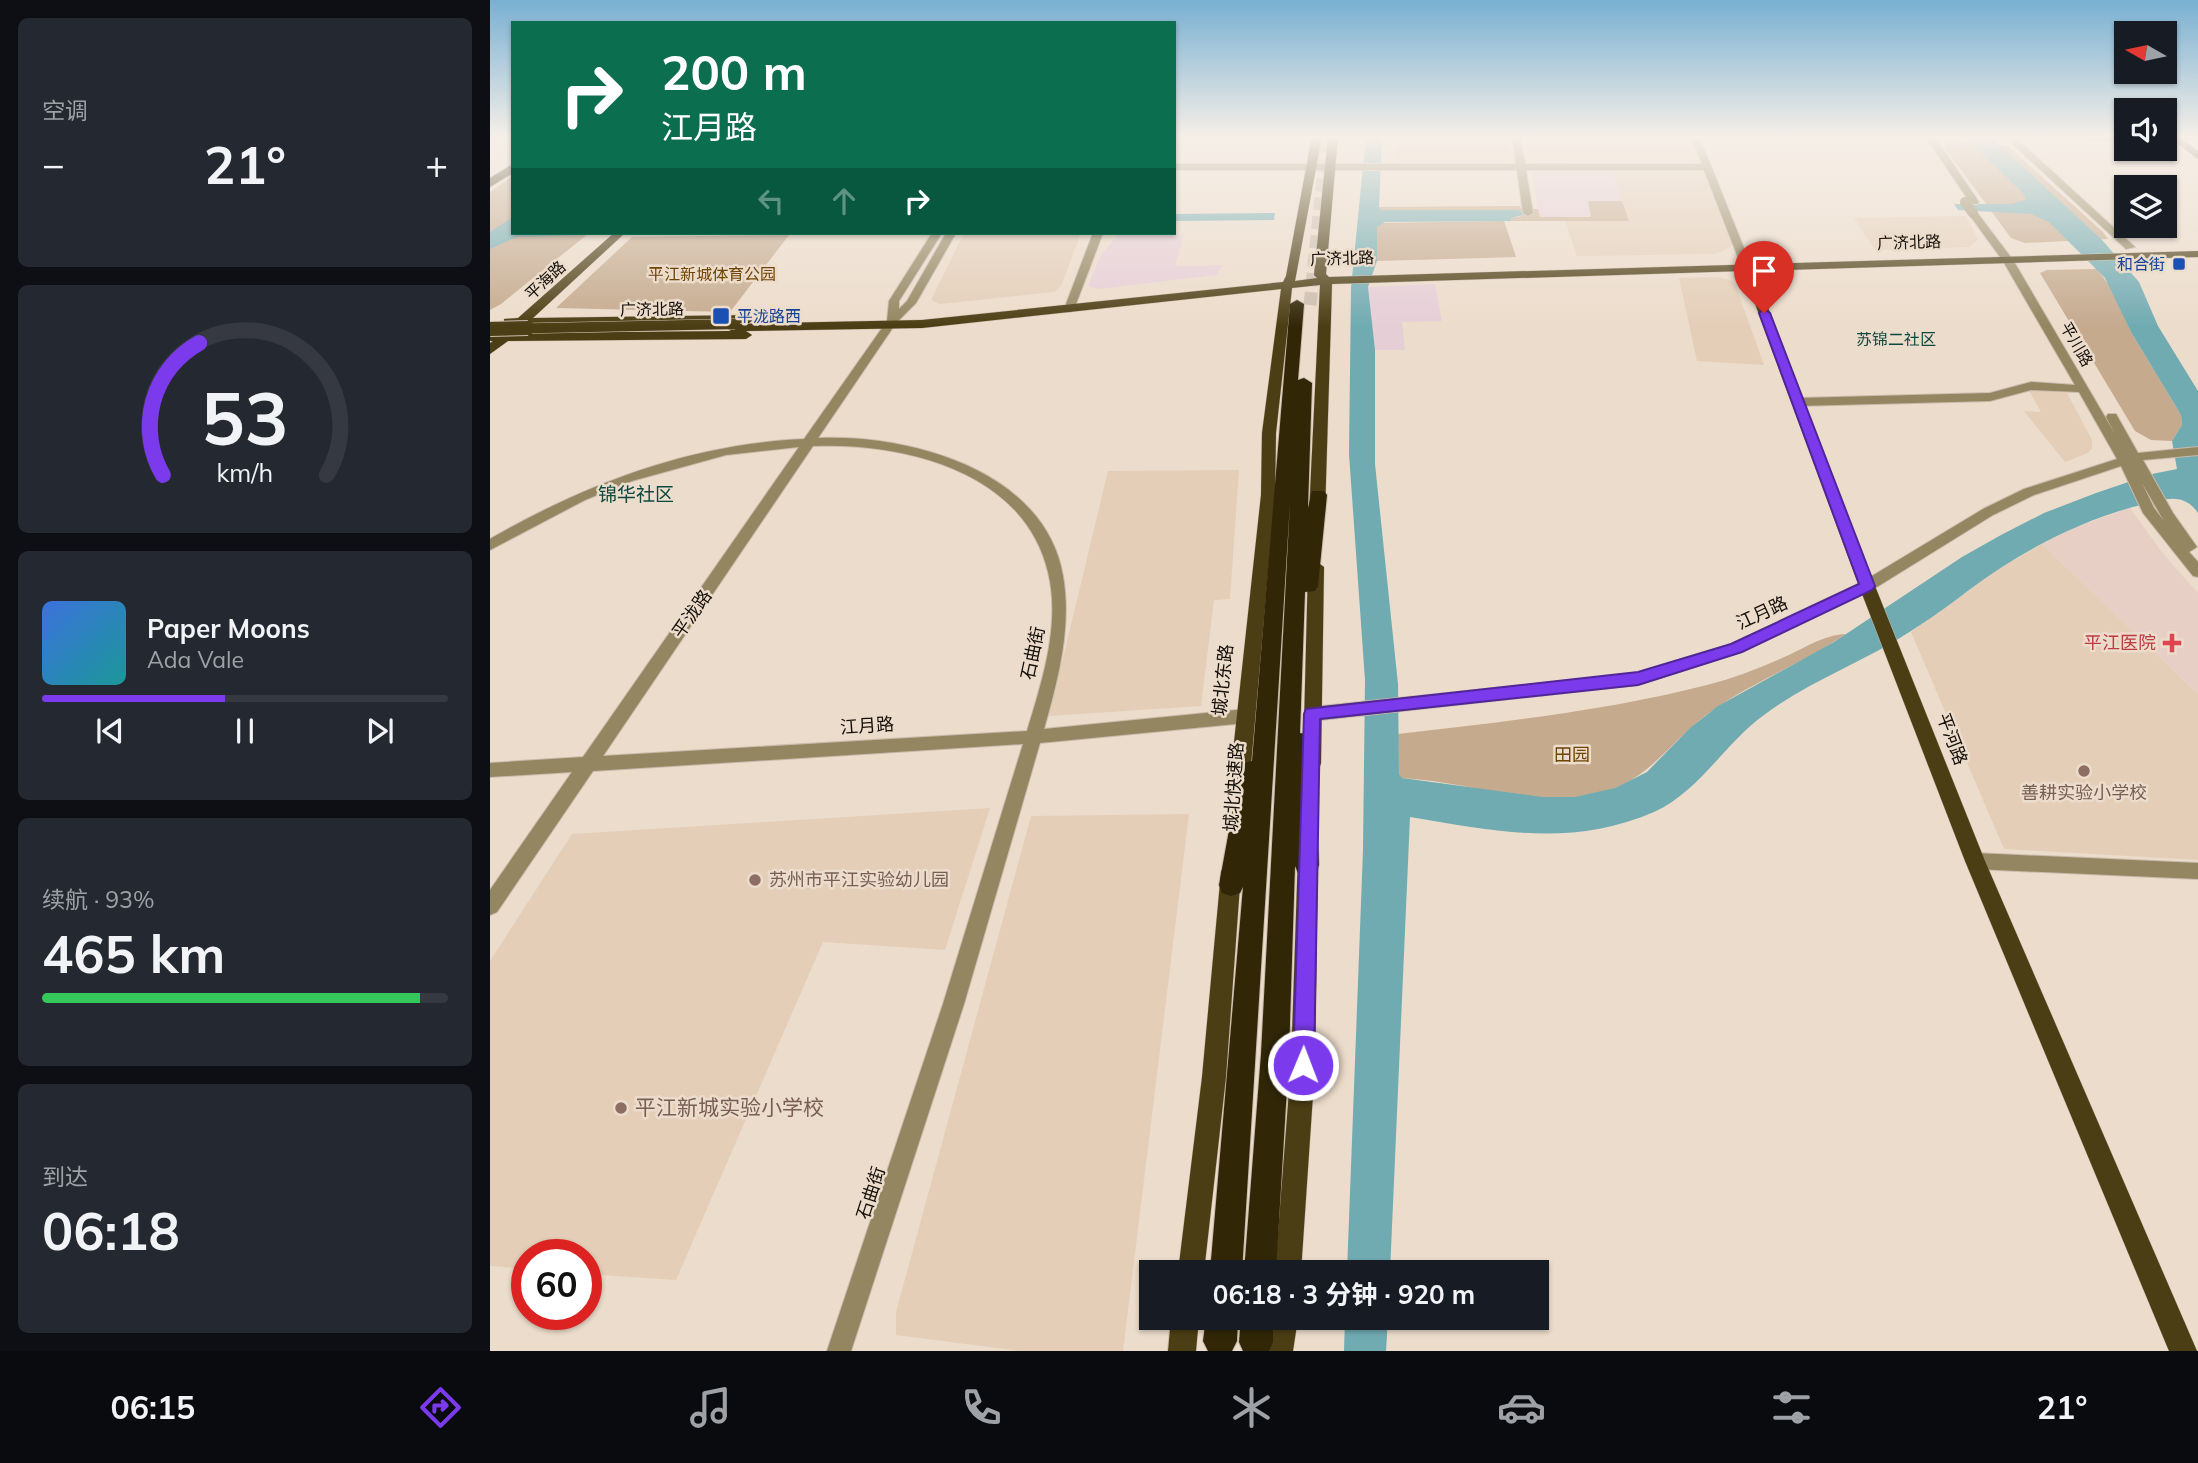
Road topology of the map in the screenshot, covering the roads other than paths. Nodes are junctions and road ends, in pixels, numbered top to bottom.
1 (1308, 199) edge
2 (1327, 199) edge
3 (1526, 199) edge
4 (1720, 199) edge
5 (1968, 199) edge
6 (1969, 199) edge
7 (2077, 199) edge
8 (1974, 207) junction
9 (1528, 213) dead end
10 (604, 235) edge
11 (618, 235) edge
12 (936, 235) edge
13 (950, 235) edge
14 (1097, 235) edge
15 (2130, 247) junction
16 (2198, 252) edge
17 (2118, 254) junction
18 (2075, 255) junction
19 (2011, 256) junction
20 (1747, 265) junction
21 (1323, 278) junction
22 (1296, 293) junction
23 (1071, 307) junction
24 (490, 322) edge
25 (516, 322) junction
26 (891, 324) junction
27 (490, 337) edge
28 (505, 337) junction
29 (2083, 389) junction
30 (1798, 402) junction
31 (812, 440) junction
32 (2198, 451) edge
33 (2133, 465) junction
34 (1268, 495) junction
35 (1318, 495) junction
36 (2155, 509) junction
37 (490, 545) edge
38 (2198, 557) edge
39 (2198, 572) edge
40 (1867, 586) junction
41 (1281, 668) junction
42 (1312, 714) junction
43 (1246, 716) junction
44 (1032, 737) junction
45 (589, 764) junction
46 (490, 770) edge
47 (1975, 861) junction
48 (1307, 865) junction
49 (2198, 871) edge
50 (1231, 885) junction
51 (490, 906) edge
52 (1192, 1260) edge
53 (1227, 1260) edge
54 (1262, 1260) edge
55 (1289, 1260) edge
56 (1184, 1330) edge
57 (839, 1351) edge
58 (1182, 1351) edge
59 (2183, 1351) edge

1 - 22 main road, 城北东路
2 - 21 main road
3 - 9 street
4 - 20 street, 平河路
5 - 8 street, 平川路
6 - 8 street, 平川路
7 - 15 street
8 - 19 street, 平川路
10 - 25 main road, 平海路
11 - 25 main road, 平海路
12 - 26 street, 平泷路
13 - 26 street, 平泷路
14 - 23 street
15 - 16 main road
15 - 17 main road
16 - 17 main road
16 - 17 main road
17 - 18 main road
17 - 18 main road
18 - 19 main road, 广济北路
18 - 19 main road, 广济北路
19 - 20 main road, 广济北路
19 - 29 street, 平川路
19 - 33 street, 平川路
20 - 21 main road, 广济北路
20 - 30 main road, 平河路
21 - 22 main road, 广济北路
21 - 35 main road
22 - 23 main road, 广济北路
22 - 34 main road, 城北东路
22 - 41 highway, 城北快速路
23 - 26 main road, 广济北路
24 - 25 main road
25 - 26 main road
25 - 27 main road, 平海路
25 - 28 main road, 平海路
26 - 27 main road, 广济北路, bridge
26 - 28 main road
26 - 31 street, 平泷路
27 - 28 main road
29 - 30 street
29 - 33 street, 平川路
30 - 40 main road, 平河路
31 - 37 street, 石曲街
31 - 44 street, 石曲街
31 - 45 street, 平泷路
32 - 33 street, 江月路
33 - 36 street, 平川路
33 - 40 street, 江月路
34 - 41 highway
34 - 43 main road, 城北东路
35 - 41 highway
35 - 42 main road
36 - 38 street, 平川路
36 - 39 street, 平川路
40 - 42 street, 江月路
40 - 47 main road, 平河路
41 - 48 highway
41 - 50 highway
41 - 53 highway, 城北快速路
41 - 54 highway, 城北快速路
42 - 48 main road
43 - 44 street, 江月路
43 - 50 main road, 城北东路
44 - 45 street, 江月路
44 - 57 street, 石曲街
45 - 46 street, 江月路
45 - 51 street, 平泷路
47 - 49 street
47 - 59 main road, 平河路
48 - 55 main road
50 - 52 main road, 城北东路
56 - 58 main road

